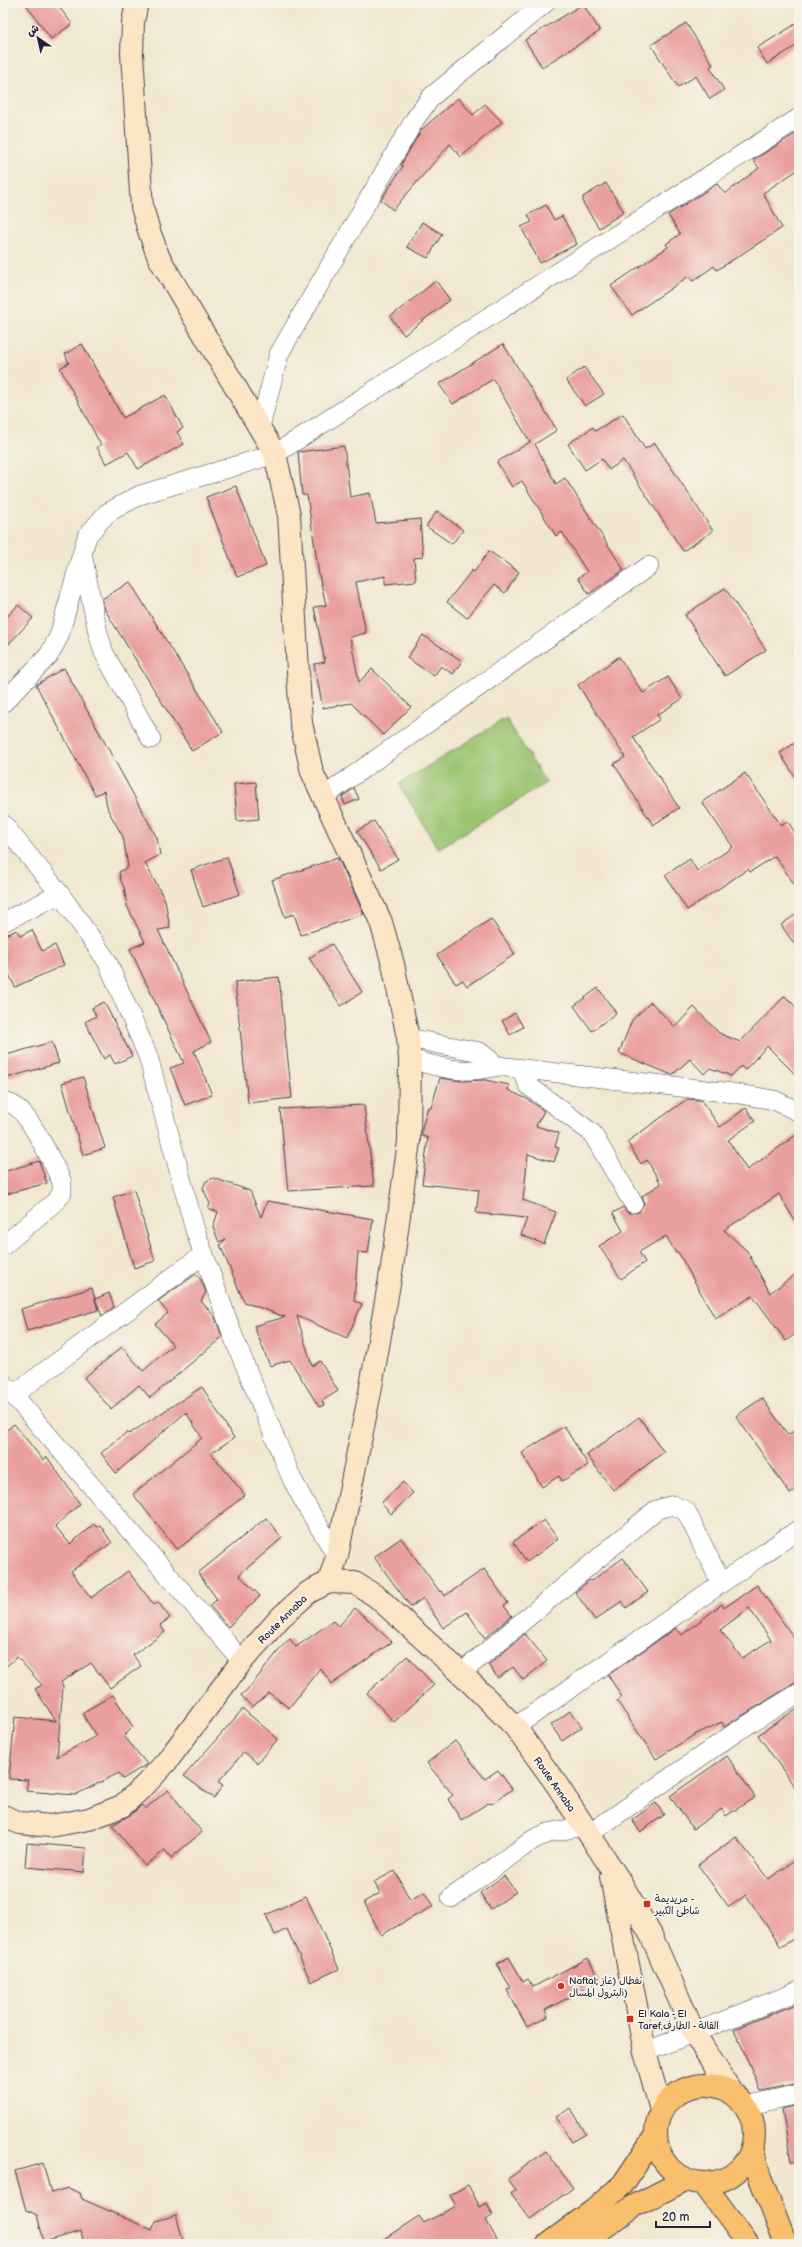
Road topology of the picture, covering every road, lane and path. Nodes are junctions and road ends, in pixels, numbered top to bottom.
1 (137, 3) edge
2 (545, 3) edge
3 (799, 118) edge
4 (260, 427) junction
5 (275, 454) junction
6 (82, 552) junction
7 (649, 566) dead end
8 (3, 703) edge
9 (151, 739) dead end
10 (323, 797) junction
11 (3, 824) edge
12 (60, 894) junction
13 (3, 922) edge
14 (408, 1038) junction
15 (410, 1059) junction
16 (497, 1066) junction
17 (521, 1069) junction
18 (3, 1103) edge
19 (799, 1112) edge
20 (633, 1202) dead end
21 (3, 1246) edge
22 (204, 1254) junction
23 (8, 1389) edge
24 (799, 1529) edge
25 (337, 1556) junction
26 (330, 1582) junction
27 (721, 1583) junction
28 (242, 1660) junction
29 (461, 1673) junction
30 (799, 1693) edge
31 (514, 1727) junction
32 (3, 1816) edge
33 (587, 1830) junction
34 (608, 1862) junction
35 (452, 1898) dead end
36 (799, 1991) edge
37 (694, 2033) junction
38 (645, 2052) junction
39 (799, 2094) edge
40 (739, 2100) junction
41 (662, 2110) junction
42 (655, 2136) junction
43 (752, 2147) junction
44 (694, 2182) junction
45 (548, 2244) edge
46 (581, 2244) edge
47 (748, 2244) edge
48 (786, 2244) edge

1 - 4 street
2 - 4 street
3 - 5 street
4 - 5 street
5 - 6 street
5 - 10 street
6 - 8 street
6 - 9 street
7 - 10 street
10 - 14 street
11 - 12 street
12 - 13 street
12 - 22 street
14 - 15 street
14 - 16 street
15 - 16 street
15 - 25 street
16 - 17 street
17 - 19 street
17 - 20 street
18 - 21 street
22 - 23 street
22 - 25 street
23 - 28 street
24 - 27 street
25 - 26 street
26 - 28 street, Route Annaba
26 - 29 street, Route Annaba
27 - 29 street
27 - 31 street
28 - 32 street, Route Annaba
29 - 31 street, Route Annaba
30 - 33 street
31 - 33 street, Route Annaba
33 - 34 street, Route Annaba
33 - 35 street
34 - 37 street, Route Annaba
34 - 38 street, Route Annaba
36 - 37 street
37 - 38 street
37 - 40 street, Route Annaba
38 - 41 street, Route Annaba
39 - 40 street
40 - 41 main road
40 - 43 main road
41 - 42 main road
42 - 44 main road
42 - 45 main road
43 - 44 main road
43 - 48 main road
44 - 46 main road
44 - 47 main road

